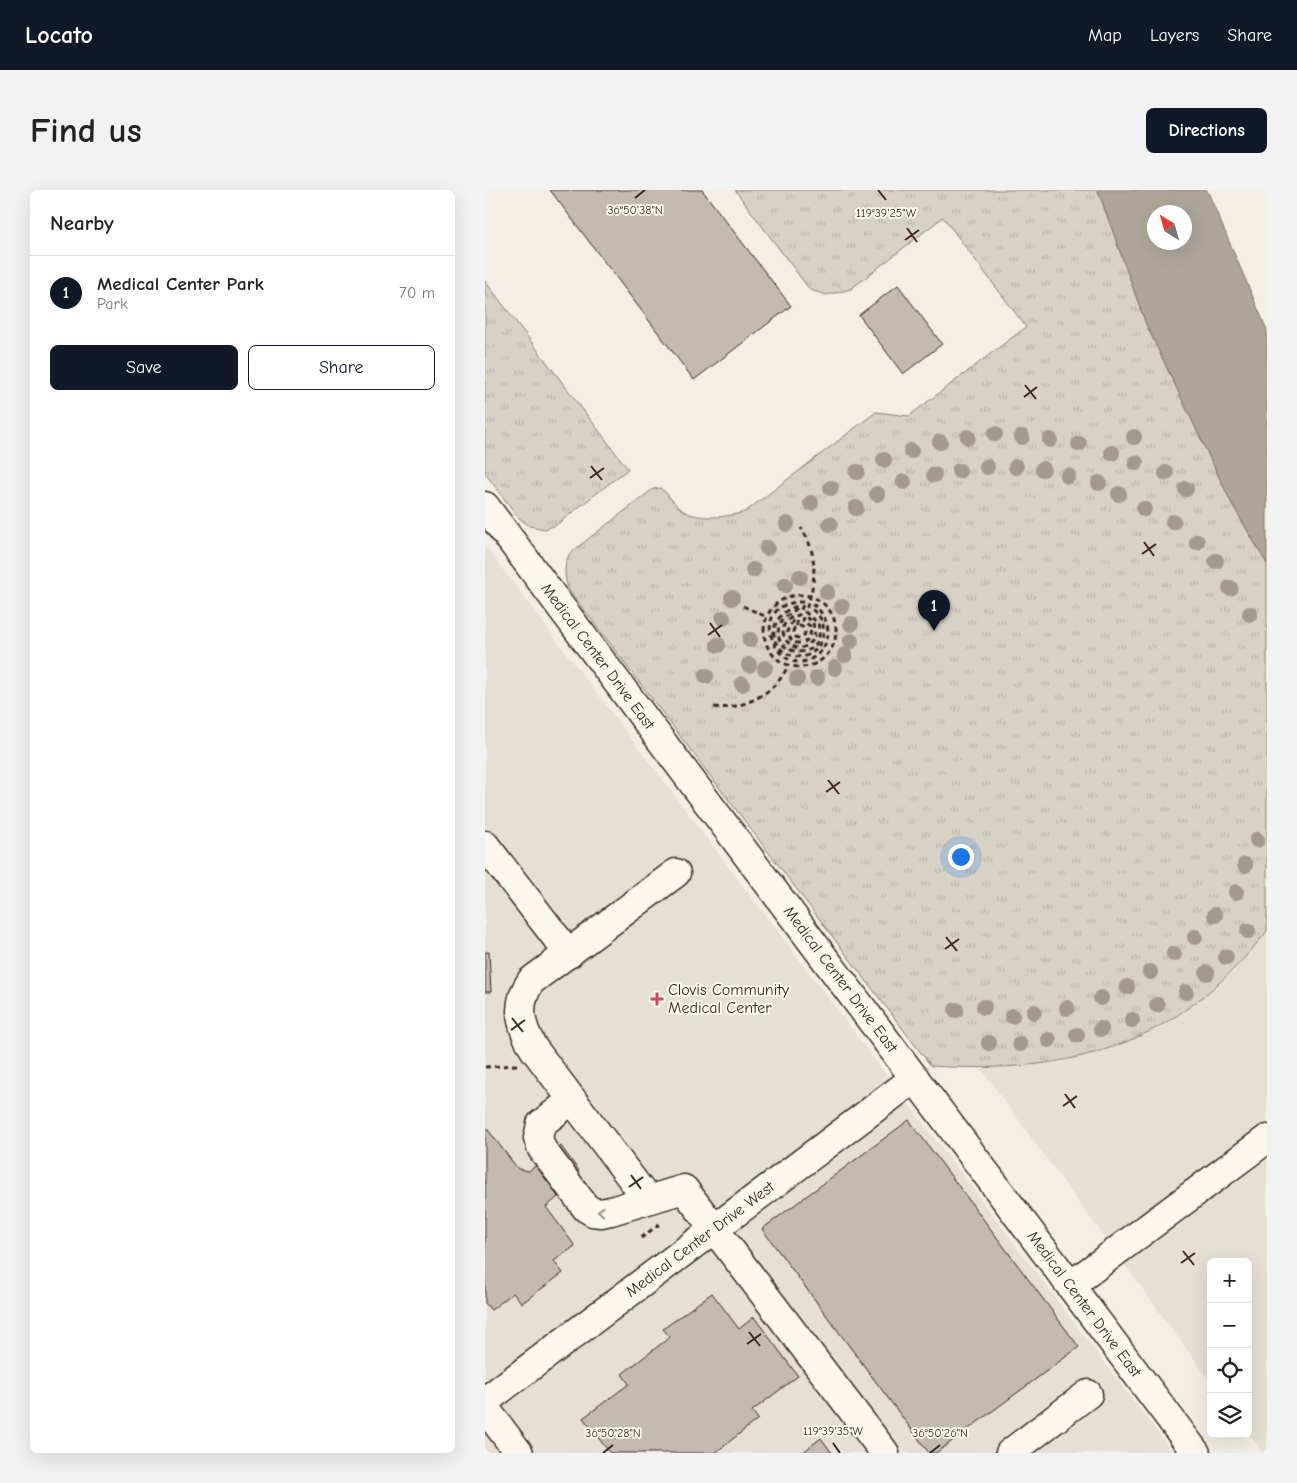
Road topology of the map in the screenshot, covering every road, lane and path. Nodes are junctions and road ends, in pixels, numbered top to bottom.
1 (485, 506) edge
2 (801, 528) dead end
3 (811, 597) junction
4 (743, 606) dead end
5 (767, 617) junction
6 (797, 626) dead end
7 (788, 665) junction
8 (714, 708) dead end
9 (485, 845) edge
10 (677, 873) dead end
11 (569, 954) junction
12 (521, 1065) dead end
13 (485, 1066) edge
14 (915, 1078) junction
15 (572, 1100) junction
16 (1267, 1139) edge
17 (647, 1199) junction
18 (667, 1219) dead end
19 (715, 1229) junction
20 (641, 1238) dead end
21 (1071, 1286) junction
22 (1089, 1394) dead end
23 (485, 1402) edge
24 (485, 1408) edge
25 (519, 1453) edge
26 (885, 1453) edge
27 (1010, 1453) edge
28 (1196, 1453) edge

1 - 14 street, Medical Center Drive East
2 - 3 path
3 - 5 path
3 - 6 path
3 - 7 path
4 - 5 path
5 - 7 path
7 - 8 path
9 - 11 street
10 - 11 street
11 - 15 street
12 - 13 path
14 - 19 street, Medical Center Drive West
14 - 21 street, Medical Center Drive East
15 - 17 street
17 -> 15 street
16 - 21 street
17 - 19 street
18 - 20 path
19 - 23 street, Medical Center Drive West
19 - 26 street
21 - 28 street, Medical Center Drive East
22 - 27 street
24 - 25 street

